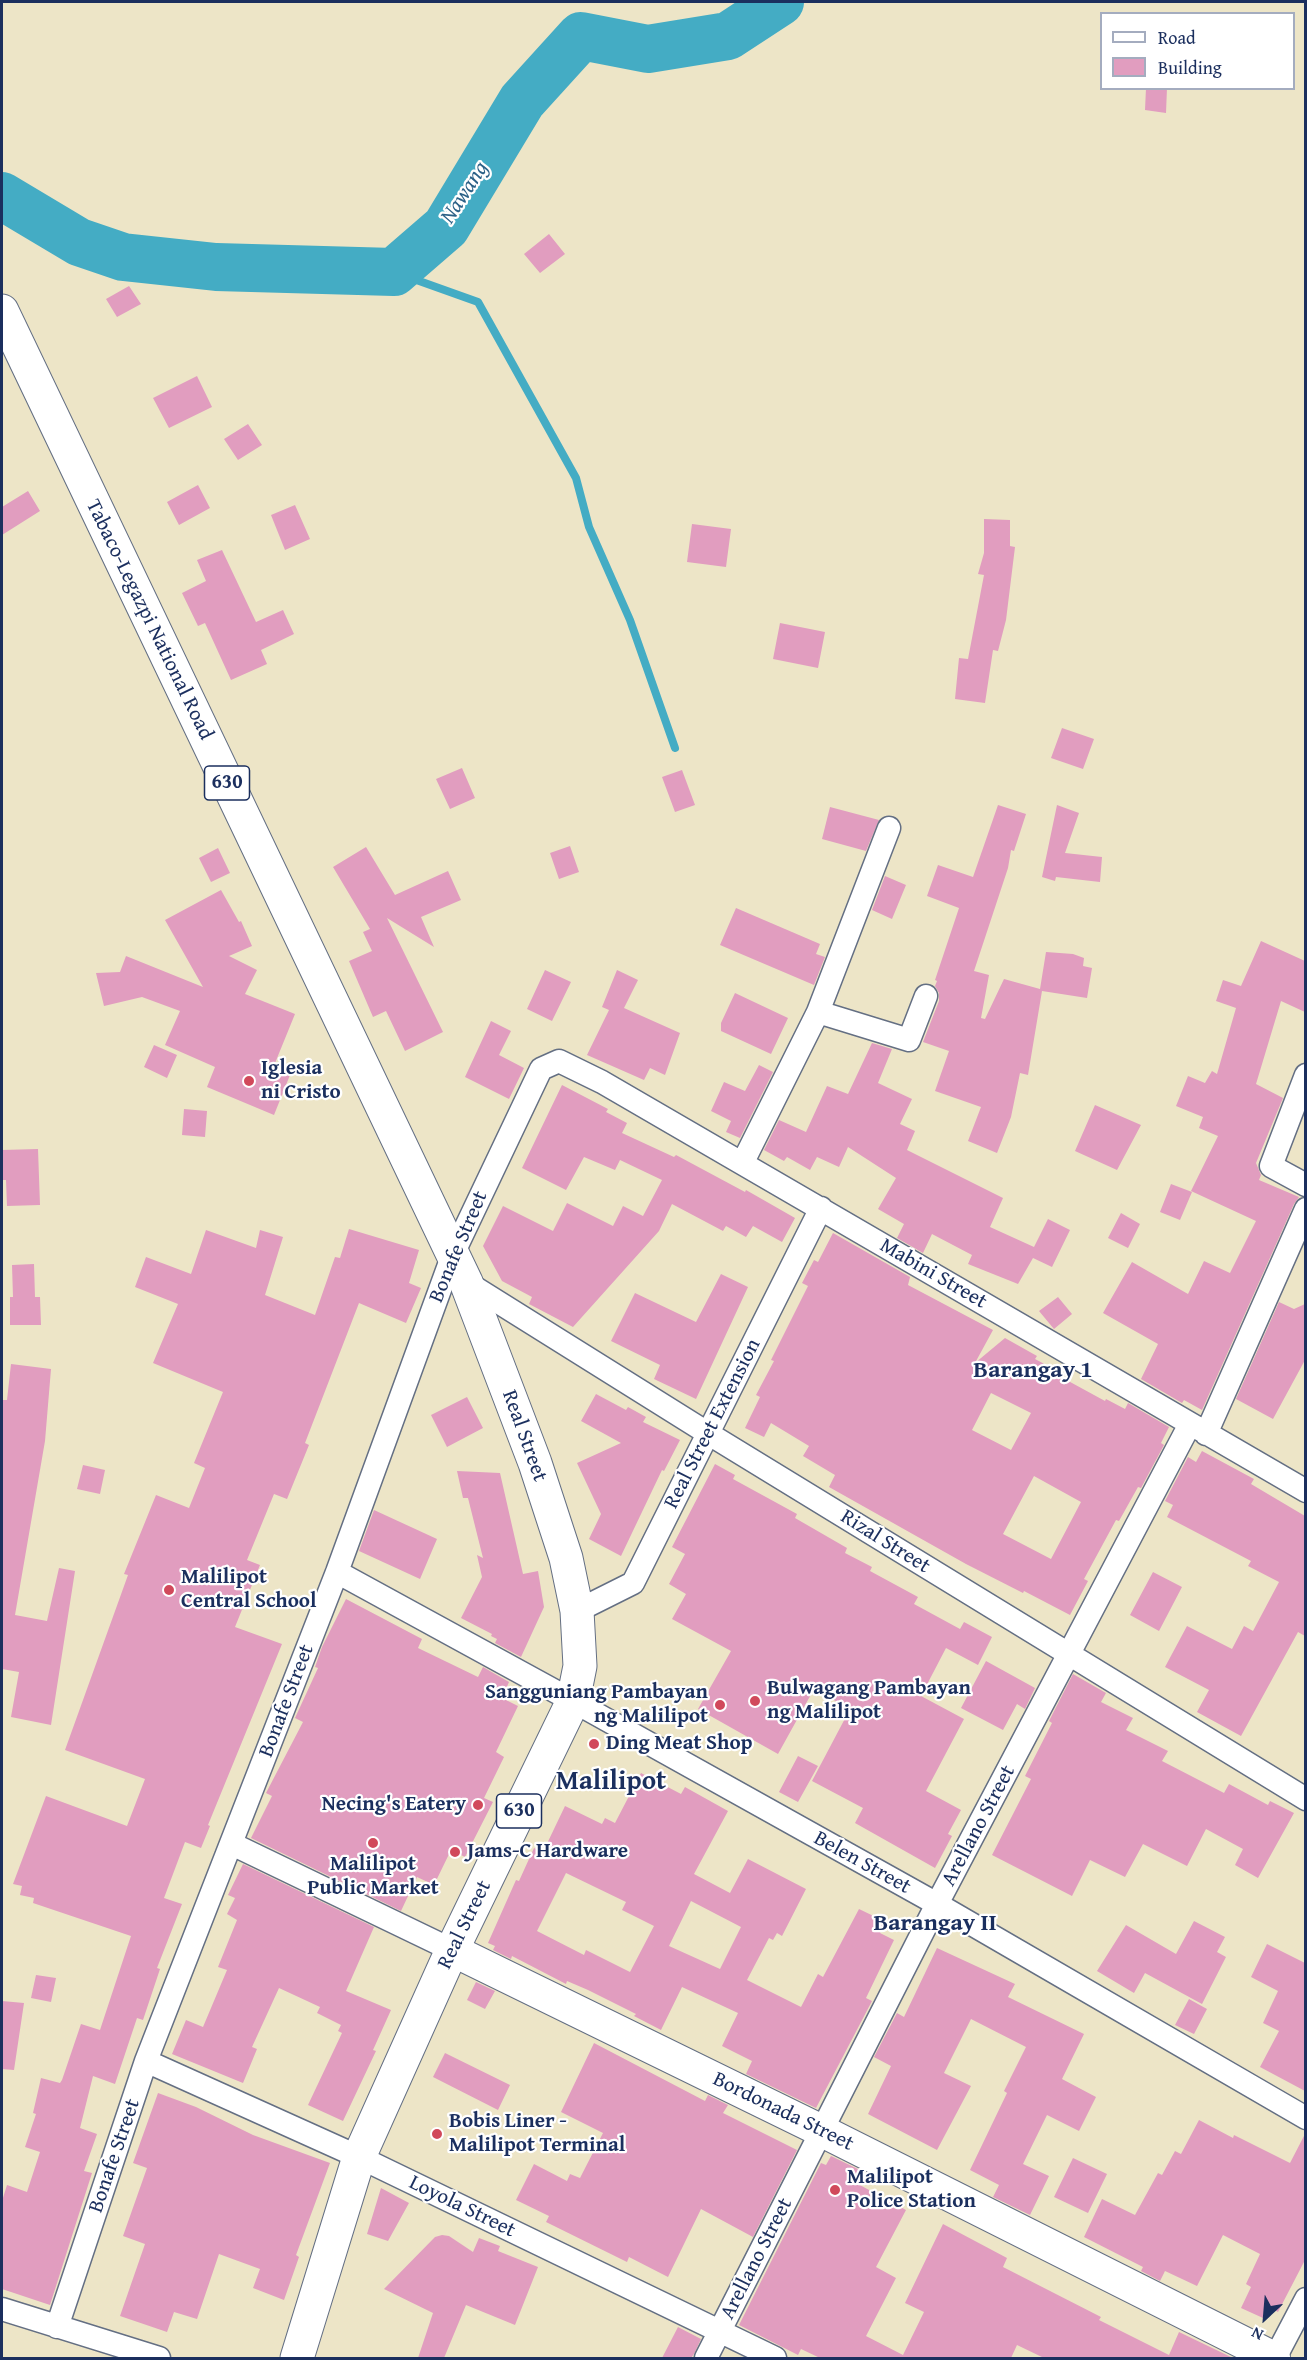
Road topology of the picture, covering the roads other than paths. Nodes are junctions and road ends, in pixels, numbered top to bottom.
1 (2, 311) edge
2 (889, 828) dead end
3 (926, 996) dead end
4 (818, 1012) junction
5 (559, 1061) joint
6 (1305, 1075) edge
7 (743, 1162) junction
8 (1305, 1185) edge
9 (821, 1208) junction
10 (1305, 1209) edge
11 (459, 1268) junction
12 (1198, 1429) junction
13 (709, 1434) junction
14 (1305, 1491) edge
15 (337, 1572) junction
16 (577, 1611) junction
17 (1070, 1655) junction
18 (573, 1701) junction
19 (1305, 1799) edge
20 (232, 1844) junction
21 (937, 1904) junction
22 (452, 1950) junction
23 (146, 2061) junction
24 (1305, 2118) edge
25 (822, 2131) junction
26 (358, 2157) junction
27 (1305, 2299) edge
28 (2, 2309) edge
29 (57, 2327) junction
30 (720, 2331) junction
31 (159, 2358) edge
32 (297, 2358) edge
33 (706, 2358) edge
34 (774, 2358) edge
35 (1275, 2358) edge

1 - 11 main road, Tabaco-Legazpi National Road / 630
2 - 4 street
3 - 4 street
4 - 7 street
5 - 7 street, Mabini Street
5 - 11 street, Bonafe Street
6 - 8 street
7 - 9 street, Mabini Street
9 - 12 street, Mabini Street
9 - 13 street, Real Street Extension
10 - 12 street, Arellano Street
11 - 13 street, Rizal Street
11 - 15 street, Bonafe Street
11 - 16 main road, Real Street / 630
12 - 14 street, Mabini Street
12 - 17 street, Arellano Street
13 - 16 street, Real Street Extension
13 - 17 street, Rizal Street
15 - 18 street, Belen Street
15 - 20 street, Bonafe Street
16 - 18 main road, Real Street / 630
17 - 19 street, Rizal Street
17 - 21 street, Arellano Street
18 - 21 street, Belen Street
18 - 22 main road, Real Street / 630
20 - 22 street
20 - 23 street, Bonafe Street
21 - 24 street, Belen Street
21 - 25 street, Arellano Street
22 - 25 street, Bordonada Street
22 - 26 main road, Real Street / 630
23 - 26 street, Loyola Street
23 - 29 street, Bonafe Street
25 - 30 street, Arellano Street
25 - 35 street, Bordonada Street
26 - 30 street, Loyola Street
26 - 32 main road, Real Street / 630
27 - 35 street
28 - 29 street
29 - 31 street
30 - 33 street, Arellano Street
30 - 34 street, Loyola Street

